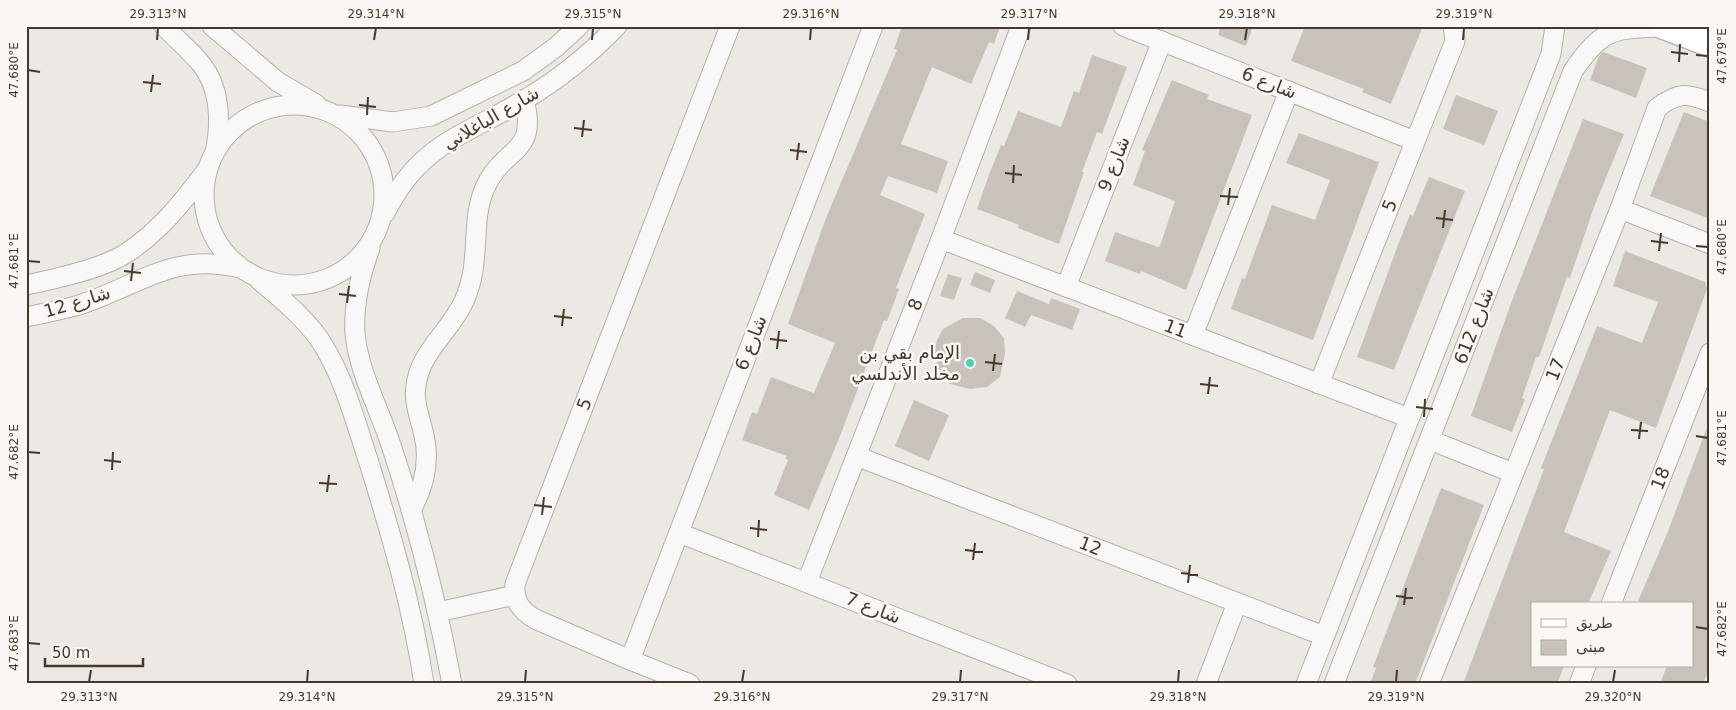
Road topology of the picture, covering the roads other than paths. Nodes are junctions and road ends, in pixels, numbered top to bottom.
1 (164, 26) edge
2 (212, 26) edge
3 (579, 26) edge
4 (617, 26) edge
5 (730, 26) edge
6 (873, 26) edge
7 (1021, 26) edge
8 (1123, 26) edge
9 (1453, 26) edge
10 (1556, 26) edge
11 (1664, 27) edge
12 (1162, 41) junction
13 (1710, 44) edge
14 (1540, 82) junction
15 (1289, 91) junction
16 (524, 100) junction
17 (1710, 102) edge
18 (330, 112) junction
19 (1415, 141) junction
20 (216, 149) junction
21 (207, 170) junction
22 (1620, 209) junction
23 (1516, 218) junction
24 (377, 230) junction
25 (941, 239) junction
26 (1710, 244) edge
27 (249, 273) junction
28 (26, 285) edge
29 (1066, 287) junction
30 (26, 317) edge
31 (1193, 335) junction
32 (1710, 353) edge
33 (1319, 384) junction
34 (1702, 393) edge
35 (1409, 418) junction
36 (1430, 440) junction
37 (856, 456) junction
38 (369, 465) junction
39 (1513, 473) junction
40 (411, 510) junction
41 (679, 533) junction
42 (1363, 535) junction
43 (807, 582) junction
44 (432, 586) junction
45 (515, 594) junction
46 (1612, 602) edge
47 (1237, 603) junction
48 (438, 612) junction
49 (1324, 636) junction
50 (1353, 636) junction
51 (630, 660) junction
52 (1585, 668) edge
53 (424, 684) edge
54 (452, 684) edge
55 (690, 684) edge
56 (1067, 684) edge
57 (1206, 684) edge
58 (1306, 684) edge
59 (1334, 684) edge
60 (1429, 684) edge
61 (1579, 684) edge

1 - 20 street
2 - 18 street
3 - 18 street, شارع الباغلاني
4 - 16 street, شارع الباغلاني
5 - 45 street, 5
6 - 41 street, شارع 6
7 - 25 street, 8
8 - 12 street, شارع 6
9 - 19 street, 5
10 - 14 street, شارع 612
11 - 13 main road
11 - 23 street, شارع 612
12 - 15 street, شارع 6
12 - 29 street, شارع 9
14 - 23 street
14 - 35 street, شارع 612
15 - 19 street, شارع 6
15 - 31 street
16 - 24 street, شارع الباغلاني
16 - 40 street
17 - 22 street, 17
18 - 20 street, شارع الباغلاني
18 - 24 street
19 - 33 street, 5
20 - 21 street
21 - 27 street
21 - 28 street, شارع 12
22 - 26 street
22 - 39 street, 17
23 - 36 street, شارع 612
24 - 27 street, شارع 12
24 - 40 street
25 - 29 street, 11
25 - 37 street, 8
27 - 30 street, شارع 12
27 - 38 street
29 - 31 street, 11
31 - 33 street, 11
32 - 34 street, 18
33 - 35 street, 11
34 - 46 street, 18
35 - 42 street, شارع 612
36 - 39 street
36 - 50 street, شارع 612
37 - 43 street, 8
37 - 47 street, 12
38 - 44 street
38 - 53 street
39 - 60 street, 17
40 - 44 street
41 - 43 street, شارع 7
41 - 51 street, شارع 6
42 - 49 street, شارع 612
42 - 50 street
43 - 56 street, شارع 7
44 - 48 street
45 - 48 street
45 - 51 street
47 - 49 street, 12
47 - 57 street
48 - 54 street
49 - 58 street, شارع 612
50 - 59 street, شارع 612
51 - 55 street
52 - 61 street

